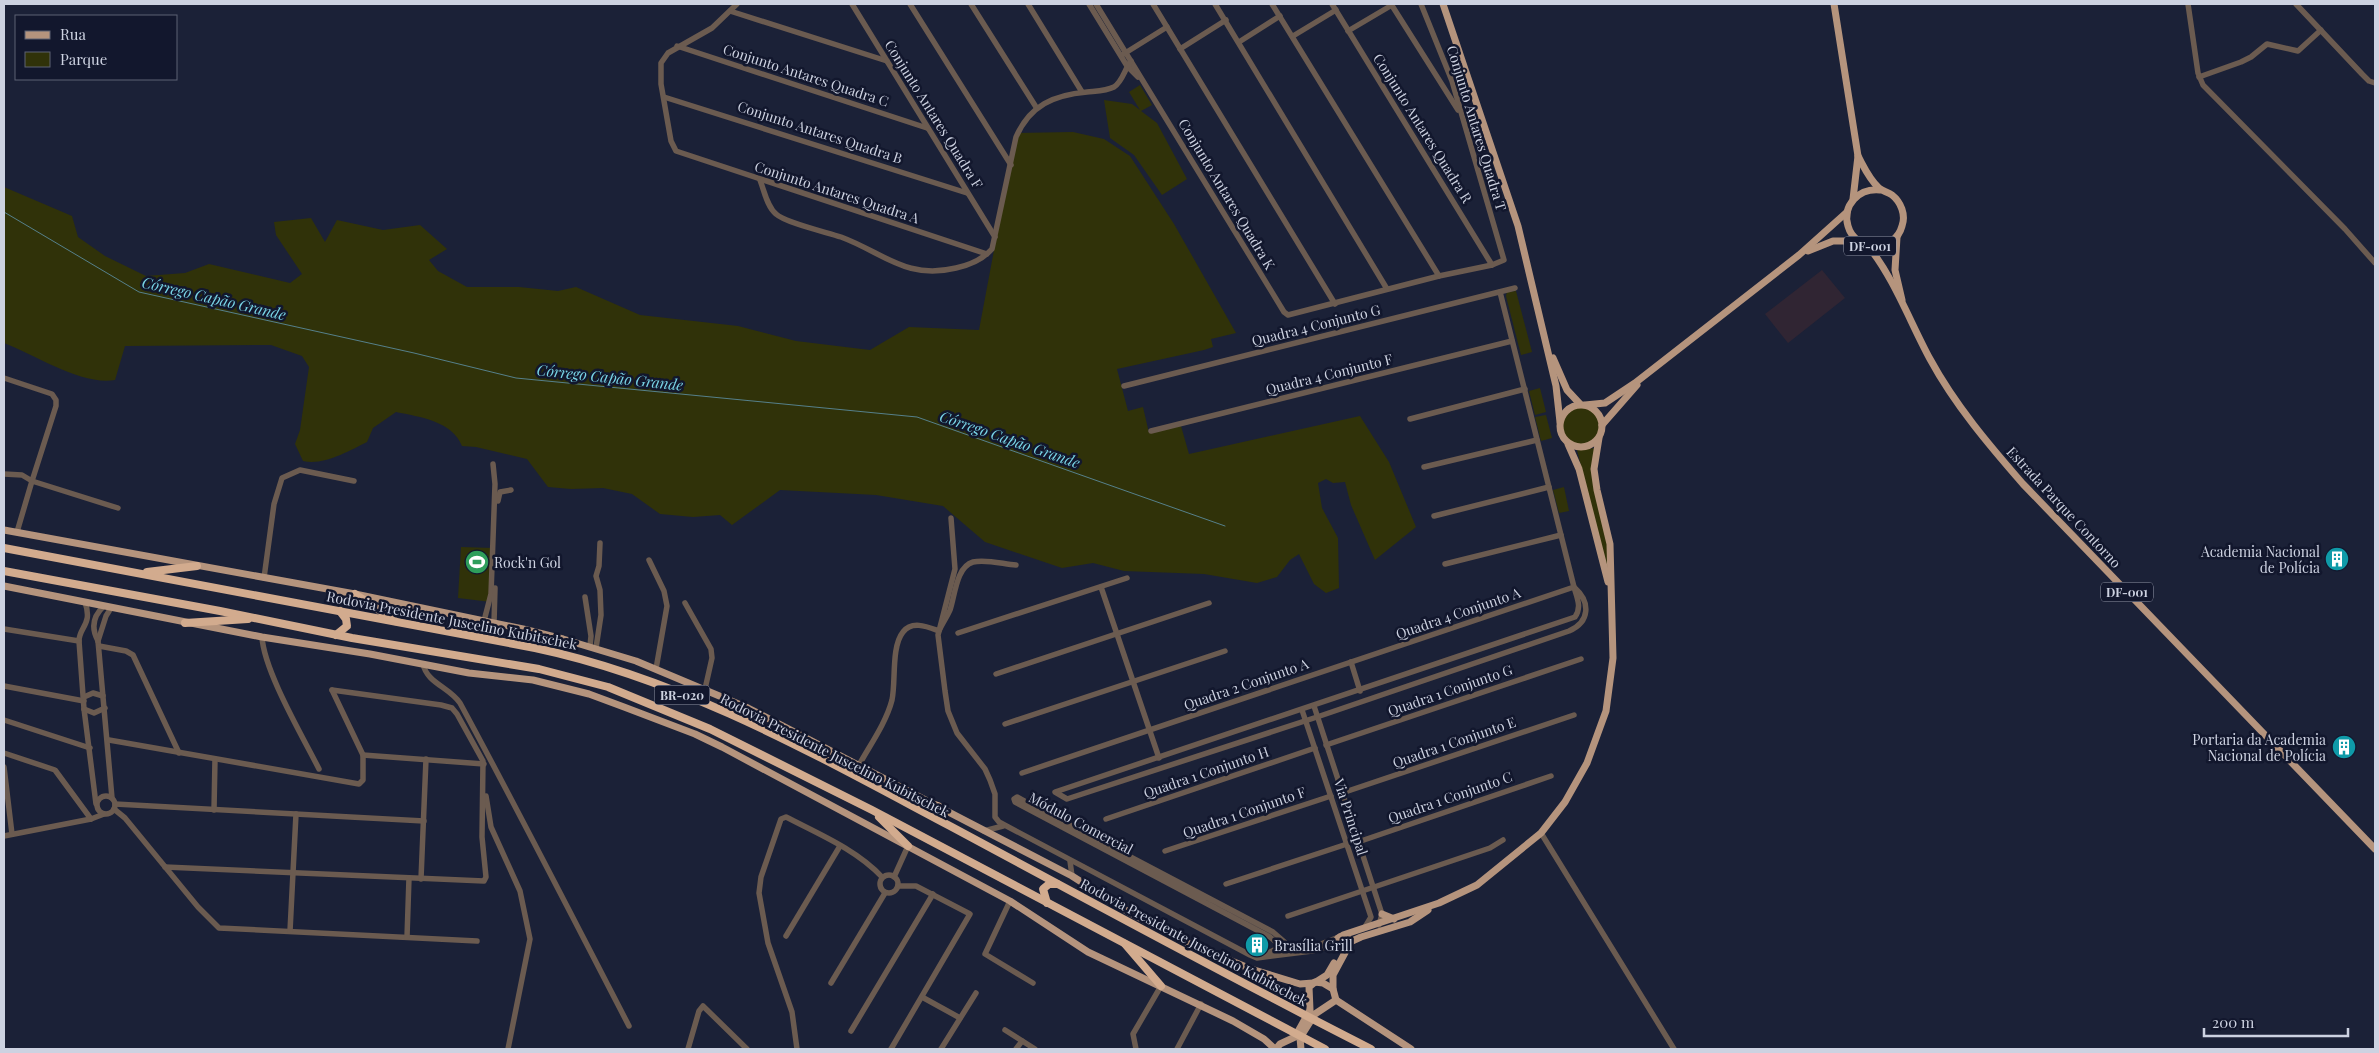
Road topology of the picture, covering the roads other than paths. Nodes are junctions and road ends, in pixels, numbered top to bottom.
1 (737, 4) edge
2 (852, 4) edge
3 (910, 4) edge
4 (971, 4) edge
5 (1028, 4) edge
6 (1089, 4) edge
7 (1096, 4) edge
8 (1153, 4) edge
9 (1216, 4) edge
10 (1272, 4) edge
11 (1332, 4) edge
12 (1391, 4) edge
13 (1421, 4) edge
14 (1444, 4) edge
15 (1834, 4) edge
16 (2188, 4) edge
17 (2296, 4) edge
18 (1336, 10) junction
19 (730, 11) junction
20 (1280, 16) junction
21 (1226, 20) junction
22 (1167, 27) junction
23 (2321, 30) junction
24 (1348, 31) junction
25 (1293, 36) junction
26 (1239, 42) junction
27 (677, 46) junction
28 (1180, 49) junction
29 (1123, 55) junction
30 (887, 61) junction
31 (1129, 64) junction
32 (1139, 77) junction
33 (2199, 77) junction
34 (1121, 80) junction
35 (1452, 81) junction
36 (2375, 83) edge
37 (1442, 85) junction
38 (1082, 92) junction
39 (664, 96) junction
40 (1036, 107) junction
41 (1462, 117) junction
42 (927, 128) junction
43 (1858, 156) junction
44 (1011, 165) junction
45 (760, 180) junction
46 (1880, 190) junction
47 (967, 193) junction
48 (1853, 199) junction
49 (1847, 212) junction
50 (995, 237) junction
51 (1896, 237) junction
52 (1858, 241) junction
53 (1868, 246) junction
54 (988, 254) junction
55 (1799, 256) junction
56 (2375, 262) edge
57 (1492, 264) junction
58 (1439, 276) junction
59 (1515, 288) dead end
60 (1388, 289) junction
61 (1500, 292) junction
62 (1335, 304) junction
63 (1906, 314) junction
64 (1545, 334) junction
65 (1512, 341) junction
66 (1649, 372) junction
67 (4, 378) edge
68 (1124, 386) dead end
69 (1525, 389) junction
70 (1583, 405) junction
71 (1410, 419) dead end
72 (1560, 422) junction
73 (1602, 425) junction
74 (1151, 431) dead end
75 (1599, 438) junction
76 (1537, 440) junction
77 (1568, 444) junction
78 (493, 464) dead end
79 (1424, 467) dead end
80 (4, 474) edge
81 (32, 481) junction
82 (354, 481) dead end
83 (1549, 487) junction
84 (511, 490) dead end
85 (118, 508) dead end
86 (1434, 516) dead end
87 (951, 518) dead end
88 (4, 530) edge
89 (17, 532) junction
90 (1561, 535) junction
91 (600, 543) dead end
92 (4, 548) edge
93 (649, 560) dead end
94 (1445, 564) dead end
95 (1016, 565) dead end
96 (197, 566) junction
97 (4, 571) edge
98 (141, 573) junction
99 (264, 578) junction
100 (1127, 578) dead end
101 (4, 586) edge
102 (1101, 587) junction
103 (1574, 587) junction
104 (355, 594) junction
105 (1611, 596) junction
106 (586, 597) dead end
107 (83, 602) junction
108 (686, 603) dead end
109 (1209, 603) dead end
110 (108, 607) junction
111 (340, 611) junction
112 (259, 619) junction
113 (484, 621) junction
114 (186, 622) junction
115 (399, 623) junction
116 (494, 623) junction
117 (86, 624) junction
118 (94, 626) junction
119 (4, 630) edge
120 (939, 631) junction
121 (958, 633) dead end
122 (1117, 634) junction
123 (336, 635) junction
124 (1525, 635) junction
125 (262, 637) junction
126 (79, 639) junction
127 (99, 644) junction
128 (1529, 646) junction
129 (593, 647) junction
130 (1225, 651) dead end
131 (1581, 659) dead end
132 (1351, 662) junction
133 (423, 664) junction
134 (656, 669) junction
135 (996, 674) dead end
136 (1134, 683) junction
137 (4, 686) edge
138 (1372, 686) junction
139 (705, 690) junction
140 (1360, 690) junction
141 (104, 696) junction
142 (1376, 697) junction
143 (84, 699) junction
144 (1314, 706) junction
145 (105, 708) junction
146 (84, 710) junction
147 (1302, 710) junction
148 (1574, 715) dead end
149 (1317, 717) junction
150 (4, 720) edge
151 (1306, 721) junction
152 (1006, 724) dead end
153 (1320, 727) junction
154 (1150, 730) junction
155 (1241, 730) junction
156 (1309, 731) junction
157 (108, 740) junction
158 (1245, 741) junction
159 (1326, 745) junction
160 (90, 748) junction
161 (1315, 748) junction
162 (4, 752) edge
163 (179, 753) junction
164 (363, 755) junction
165 (1159, 758) junction
166 (215, 759) junction
167 (426, 760) junction
168 (1144, 763) junction
169 (484, 764) junction
170 (859, 765) junction
171 (4, 767) edge
172 (319, 770) dead end
173 (1022, 773) dead end
174 (1147, 774) junction
175 (1551, 776) dead end
176 (1338, 782) junction
177 (484, 785) junction
178 (1328, 786) junction
179 (876, 787) junction
180 (1342, 793) junction
181 (1331, 796) junction
182 (114, 804) junction
183 (1025, 804) dead end
184 (97, 806) junction
185 (938, 806) junction
186 (214, 810) junction
187 (872, 810) junction
188 (104, 814) junction
189 (296, 814) junction
190 (91, 819) junction
191 (1106, 819) dead end
192 (1351, 820) junction
193 (424, 821) junction
194 (1340, 824) junction
195 (1003, 826) junction
196 (984, 830) junction
197 (1541, 833) junction
198 (12, 834) junction
199 (4, 836) edge
200 (1503, 840) dead end
201 (1358, 842) junction
202 (1347, 844) junction
203 (840, 846) junction
204 (908, 846) junction
205 (2375, 849) edge
206 (1165, 852) dead end
207 (1070, 861) junction
208 (166, 867) junction
209 (293, 873) junction
210 (1072, 876) junction
211 (882, 877) junction
212 (894, 877) junction
213 (409, 878) junction
214 (421, 879) junction
215 (1057, 884) junction
216 (1226, 884) dead end
217 (898, 886) junction
218 (1373, 889) junction
219 (1363, 892) junction
220 (885, 893) junction
221 (933, 894) junction
222 (1010, 901) junction
223 (1047, 903) junction
224 (1439, 903) junction
225 (1382, 914) junction
226 (1288, 916) dead end
227 (1394, 919) junction
228 (1379, 924) junction
229 (1362, 930) junction
230 (290, 931) junction
231 (1376, 933) junction
232 (1271, 935) junction
233 (786, 936) dead end
234 (1341, 936) junction
235 (407, 937) junction
236 (477, 941) dead end
237 (1122, 941) junction
238 (1288, 945) junction
239 (1280, 946) junction
240 (1343, 946) junction
241 (1285, 953) junction
242 (1262, 957) junction
243 (831, 983) dead end
244 (1032, 983) dead end
245 (1314, 983) junction
246 (1161, 986) junction
247 (1333, 989) junction
248 (976, 993) dead end
249 (922, 997) junction
250 (1336, 1000) junction
251 (1201, 1004) junction
252 (960, 1018) junction
253 (629, 1026) dead end
254 (1005, 1030) dead end
255 (851, 1031) dead end
256 (1022, 1041) junction
257 (508, 1049) edge
258 (688, 1049) edge
259 (747, 1049) edge
260 (797, 1049) edge
261 (891, 1049) edge
262 (941, 1049) edge
263 (1016, 1049) edge
264 (1035, 1049) edge
265 (1136, 1049) edge
266 (1177, 1049) edge
267 (1276, 1049) edge
268 (1301, 1049) edge
269 (1325, 1049) edge
270 (1371, 1049) edge
271 (1411, 1049) edge
272 (1674, 1049) edge

1 - 19 street
2 - 30 street, Conjunto Antares Quadra F
3 - 44 street
4 - 40 street
5 - 38 street
6 - 29 street
7 - 29 street
8 - 22 street
9 - 21 street
10 - 20 street
11 - 18 street, Conjunto Antares Quadra R
12 - 24 street
12 - 37 street
13 - 35 street, Conjunto Antares Quadra T
14 - 64 main road
15 - 43 main road, DF-001
16 - 33 street
17 - 23 street
18 - 24 street, Conjunto Antares Quadra R
18 - 25 street
19 - 27 street
19 - 30 street
20 - 25 street
20 - 26 street
21 - 26 street
21 - 28 street
22 - 28 street
22 - 29 street
23 - 33 street
23 - 36 street
24 - 57 street, Conjunto Antares Quadra R
25 - 58 street
26 - 60 street
27 - 39 street
27 - 42 street, Conjunto Antares Quadra C
28 - 62 street
29 - 31 street, Conjunto Antares Quadra K
30 - 42 street, Conjunto Antares Quadra F
31 - 32 street, Conjunto Antares Quadra K
31 - 34 street
32 - 34 street
32 - 62 street, Conjunto Antares Quadra K
33 - 56 street
34 - 38 street
35 - 37 street
35 - 41 street, Conjunto Antares Quadra T
37 - 41 street
38 - 40 street
39 - 45 street, Conjunto Antares Quadra A
39 - 47 street, Conjunto Antares Quadra B
40 - 44 street
41 - 57 street, Conjunto Antares Quadra T
42 - 47 street, Conjunto Antares Quadra F
43 - 46 main road, DF-001
43 - 48 main road, DF-001
44 - 50 street
45 - 54 street, Conjunto Antares Quadra A
45 - 54 street
46 - 48 main road
46 - 51 main road, DF-001
47 - 50 street, Conjunto Antares Quadra F
48 - 49 main road, DF-001
49 - 52 main road, DF-001
49 - 55 main road
50 - 54 street
51 - 53 main road, DF-001
51 - 63 main road, DF-001
52 - 53 main road, DF-001
52 - 55 main road
53 - 63 main road, DF-001
55 - 66 main road
57 - 58 street
58 - 60 street
59 - 61 street, Quadra 4 Conjunto G
60 - 62 street
61 - 65 street
61 - 68 street, Quadra 4 Conjunto G
63 - 205 main road, Estrada Parque Contorno / DF-001
64 - 70 main road
64 - 72 main road
65 - 69 street
65 - 74 street, Quadra 4 Conjunto F
66 - 70 main road
66 - 73 main road
67 - 81 street
69 - 71 street
69 - 76 street
70 - 72 main road
70 - 73 main road
72 - 77 main road
73 - 75 main road
75 - 77 main road
75 - 105 main road
76 - 79 street
76 - 83 street
77 - 105 main road
78 - 113 street
80 - 81 street
81 - 85 street
81 - 89 street
82 - 99 street
83 - 86 street
83 - 90 street
84 - 116 street
87 - 120 street
88 - 89 main road
89 - 96 main road
90 - 94 street
90 - 103 street
91 - 129 street
92 - 98 highway, Rodovia Presidente Juscelino Kubitschek / BR-020
93 - 134 street
95 - 120 street
96 - 98 highway
96 - 99 main road
97 - 112 highway, BR-020
98 - 111 highway, Rodovia Presidente Juscelino Kubitschek / BR-020
99 - 104 main road
100 - 102 street
101 - 107 main road
102 - 121 street
102 - 122 street
103 - 124 street
103 - 128 street
103 - 132 street, Quadra 4 Conjunto A
104 - 113 main road
104 - 115 highway
105 - 197 main road
106 - 129 street
107 - 110 main road
107 - 117 street
107 - 126 street
108 - 139 street
109 - 122 street
110 - 114 main road
110 - 118 street
110 - 127 street
111 - 115 highway, Rodovia Presidente Juscelino Kubitschek / BR-020
111 - 123 highway
112 - 114 highway
112 - 123 highway, BR-020
113 - 116 main road
114 - 125 main road
115 - 179 highway, Rodovia Presidente Juscelino Kubitschek / BR-020
116 - 129 main road
117 - 118 street
117 - 126 street
118 - 127 street
119 - 126 street
120 - 170 street
120 - 195 street
122 - 135 street
122 - 136 street
123 - 187 highway, BR-020
124 - 128 street
124 - 138 street
125 - 133 main road
125 - 172 street
126 - 143 street
127 - 141 street
127 - 163 street
128 - 142 street
129 - 134 main road
130 - 136 street
131 - 159 street, Quadra 1 Conjunto G
132 - 140 street
132 - 154 street, Quadra 2 Conjunto A
133 - 204 main road
133 - 253 street
134 - 139 main road
136 - 152 street
136 - 154 street
137 - 143 street
138 - 140 street
138 - 142 street
139 - 170 main road
140 - 144 street
141 - 143 street
141 - 145 street
142 - 149 street
143 - 146 street
144 - 147 street
144 - 149 street, Via Principal
145 - 146 street
145 - 157 street
146 - 160 street
147 - 151 street, Via Principal
147 - 155 street
148 - 180 street, Quadra 1 Conjunto E
149 - 151 street
149 - 153 street, Via Principal
150 - 160 street
151 - 156 street, Via Principal
151 - 158 street
153 - 156 street
153 - 159 street, Via Principal
154 - 165 street
154 - 173 street, Quadra 2 Conjunto A
155 - 158 street
155 - 165 street
156 - 161 street, Via Principal
157 - 163 street
157 - 182 street
158 - 174 street
159 - 176 street, Via Principal
160 - 184 street
161 - 178 street, Via Principal
161 - 191 street, Quadra 1 Conjunto H
162 - 190 street
163 - 166 street
164 - 166 street
164 - 167 street
164 - 169 street
165 - 168 street
166 - 186 street
167 - 169 street
167 - 193 street
168 - 174 street
168 - 174 street
169 - 177 street
170 - 185 main road
171 - 198 street
175 - 201 street, Quadra 1 Conjunto C
176 - 178 street
176 - 180 street, Via Principal
177 - 214 street
177 - 257 street
178 - 181 street, Via Principal
179 - 185 highway
179 - 215 highway, Rodovia Presidente Juscelino Kubitschek / BR-020
180 - 192 street, Via Principal
181 - 194 street, Via Principal
181 - 206 street, Quadra 1 Conjunto F
182 - 184 street
182 - 186 street
182 - 188 street
182 - 208 street
183 - 232 street, Módulo Comercial
184 - 188 street
184 - 190 street
185 - 196 main road
186 - 189 street
187 - 204 highway
187 - 223 highway, BR-020
188 - 190 street
189 - 193 street
189 - 209 street
190 - 198 street
192 - 194 street
192 - 201 street, Via Principal
193 - 214 street
194 - 202 street, Via Principal
195 - 196 street
195 - 207 street
196 - 210 main road
197 - 224 main road
197 - 272 street
198 - 199 street
200 - 218 street
201 - 218 street, Via Principal
202 - 216 street
202 - 219 street, Via Principal
203 - 211 street
203 - 233 street
203 - 260 street
204 - 212 street
204 - 222 main road
207 - 210 street
207 - 242 street
208 - 209 street
208 - 230 street
209 - 213 street
209 - 230 street
210 - 245 main road
211 - 212 street
211 - 220 street
212 - 217 street
213 - 214 street
213 - 235 street
215 - 223 highway
215 - 270 highway, Rodovia Presidente Juscelino Kubitschek / BR-020
217 - 220 street
217 - 221 street
218 - 219 street
218 - 225 street, Via Principal
219 - 226 street
219 - 229 street, Via Principal
220 - 243 street
221 - 249 street
221 - 255 street
222 - 244 street
222 - 246 main road
223 - 237 highway, BR-020
224 - 227 main road
224 - 231 main road
225 - 227 main road
225 - 228 street
227 - 228 main road
228 - 229 main road
228 - 231 main road
229 - 234 main road
230 - 235 street
231 - 240 main road
232 - 238 street, Módulo Comercial
232 - 239 street, Módulo Comercial
234 - 238 street
234 - 240 main road
234 - 240 main road
235 - 236 street
237 - 246 highway
237 - 269 highway, BR-020
238 - 239 street
238 - 241 street
239 - 241 street
239 - 242 street
240 - 241 street
240 - 245 main road
240 - 247 main road
241 - 242 street
245 - 247 main road
245 - 267 main road
246 - 251 main road
246 - 265 street
247 - 250 main road
248 - 252 street
249 - 252 street
249 - 261 street
250 - 268 main road
250 - 271 main road
251 - 266 street
251 - 267 main road
252 - 262 street
254 - 256 street
256 - 263 street
256 - 264 street
258 - 259 street

